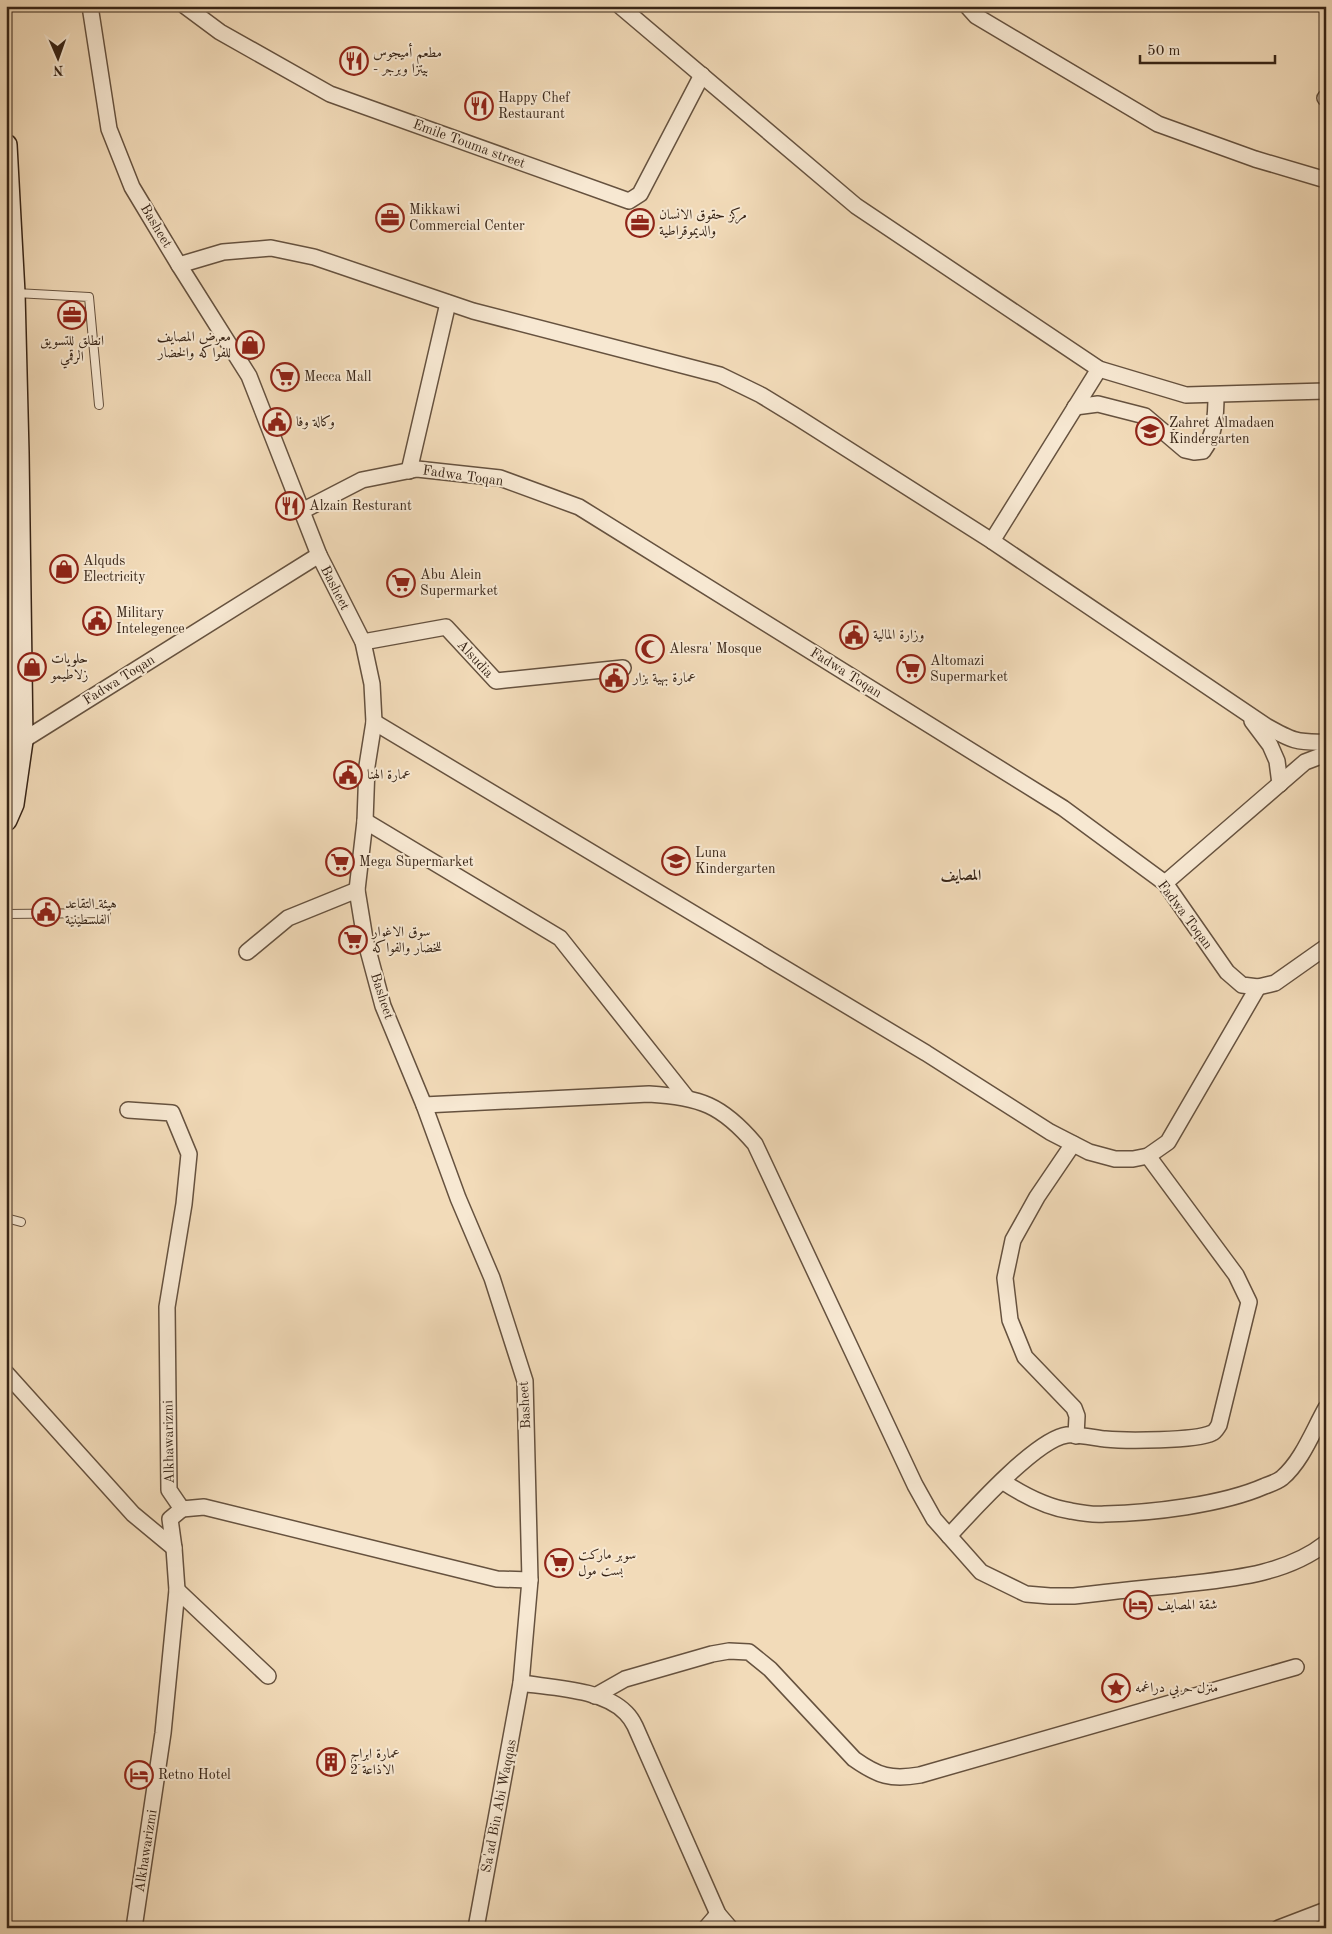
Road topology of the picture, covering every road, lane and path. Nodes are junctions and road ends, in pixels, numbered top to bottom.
1 (90, 6) edge
2 (185, 6) edge
3 (620, 6) edge
4 (967, 6) edge
5 (702, 75) junction
6 (6, 145) edge
7 (1326, 180) edge
8 (179, 265) junction
9 (14, 293) junction
10 (448, 303) junction
11 (1099, 369) junction
12 (1326, 391) edge
13 (1216, 394) junction
14 (99, 405) dead end
15 (1075, 407) junction
16 (410, 471) junction
17 (302, 512) junction
18 (992, 541) junction
19 (319, 555) junction
20 (363, 642) junction
21 (623, 668) dead end
22 (1248, 713) junction
23 (374, 722) junction
24 (22, 741) junction
25 (1326, 742) edge
26 (1326, 754) edge
27 (1280, 784) junction
28 (6, 820) edge
29 (366, 821) junction
30 (1164, 883) junction
31 (357, 890) junction
32 (106, 913) dead end
33 (6, 914) edge
34 (1326, 948) edge
35 (247, 952) dead end
36 (1258, 987) junction
37 (687, 1098) junction
38 (424, 1105) junction
39 (128, 1110) dead end
40 (1073, 1144) junction
41 (1148, 1156) junction
42 (6, 1218) edge
43 (21, 1222) dead end
44 (6, 1373) edge
45 (1326, 1408) edge
46 (1076, 1436) junction
47 (1002, 1481) junction
48 (182, 1509) junction
49 (949, 1536) junction
50 (1326, 1543) edge
51 (174, 1548) junction
52 (530, 1580) junction
53 (177, 1590) junction
54 (1296, 1667) dead end
55 (268, 1676) dead end
56 (521, 1684) junction
57 (594, 1696) junction
58 (1326, 1910) edge
59 (718, 1914) junction
60 (134, 1928) edge
61 (476, 1928) edge
62 (706, 1928) edge
63 (730, 1928) edge
64 (1279, 1928) edge

1 - 8 street, Basheet
2 - 5 street, Emile Touma street
3 - 5 street
4 - 7 street
5 - 11 street
6 - 9 main road
8 - 10 street
8 - 17 street, Basheet
9 - 14 lane
9 - 24 main road
10 - 16 street
10 - 18 street
11 - 13 street
11 - 15 street
12 - 13 street
13 - 15 street
15 - 18 street
16 - 17 street, Fadwa Toqan
16 - 30 street, Fadwa Toqan
17 - 19 street, Basheet
18 - 22 street
19 - 20 street, Basheet
19 - 24 street, Fadwa Toqan
20 - 21 street, Alsudia
20 - 23 street, Basheet
22 - 25 street
22 - 27 street
23 - 29 street, Basheet
23 - 40 street
24 - 28 main road
26 - 27 street
27 - 30 street
29 - 31 street, Basheet
29 - 37 street
30 - 36 street, Fadwa Toqan
31 - 35 street
31 - 38 street, Basheet
32 - 33 lane
34 - 36 street
36 - 41 street
37 - 38 street
37 - 49 street
38 - 52 street, Basheet
39 - 48 street, Alkhawarizmi
40 - 41 street
40 - 46 street
41 - 46 street
42 - 43 lane
44 - 51 street
45 - 47 street
46 - 47 street
47 - 49 street
48 - 51 street, Alkhawarizmi
48 - 52 street
49 - 50 street
51 - 53 street, Alkhawarizmi
52 - 56 street, Basheet
53 - 55 street
53 - 60 street, Alkhawarizmi
54 - 57 street
56 - 57 street
56 - 61 street, Sa'ad Bin Abi Waqqas
57 - 59 street
58 - 64 street
59 - 62 street
59 - 63 street

